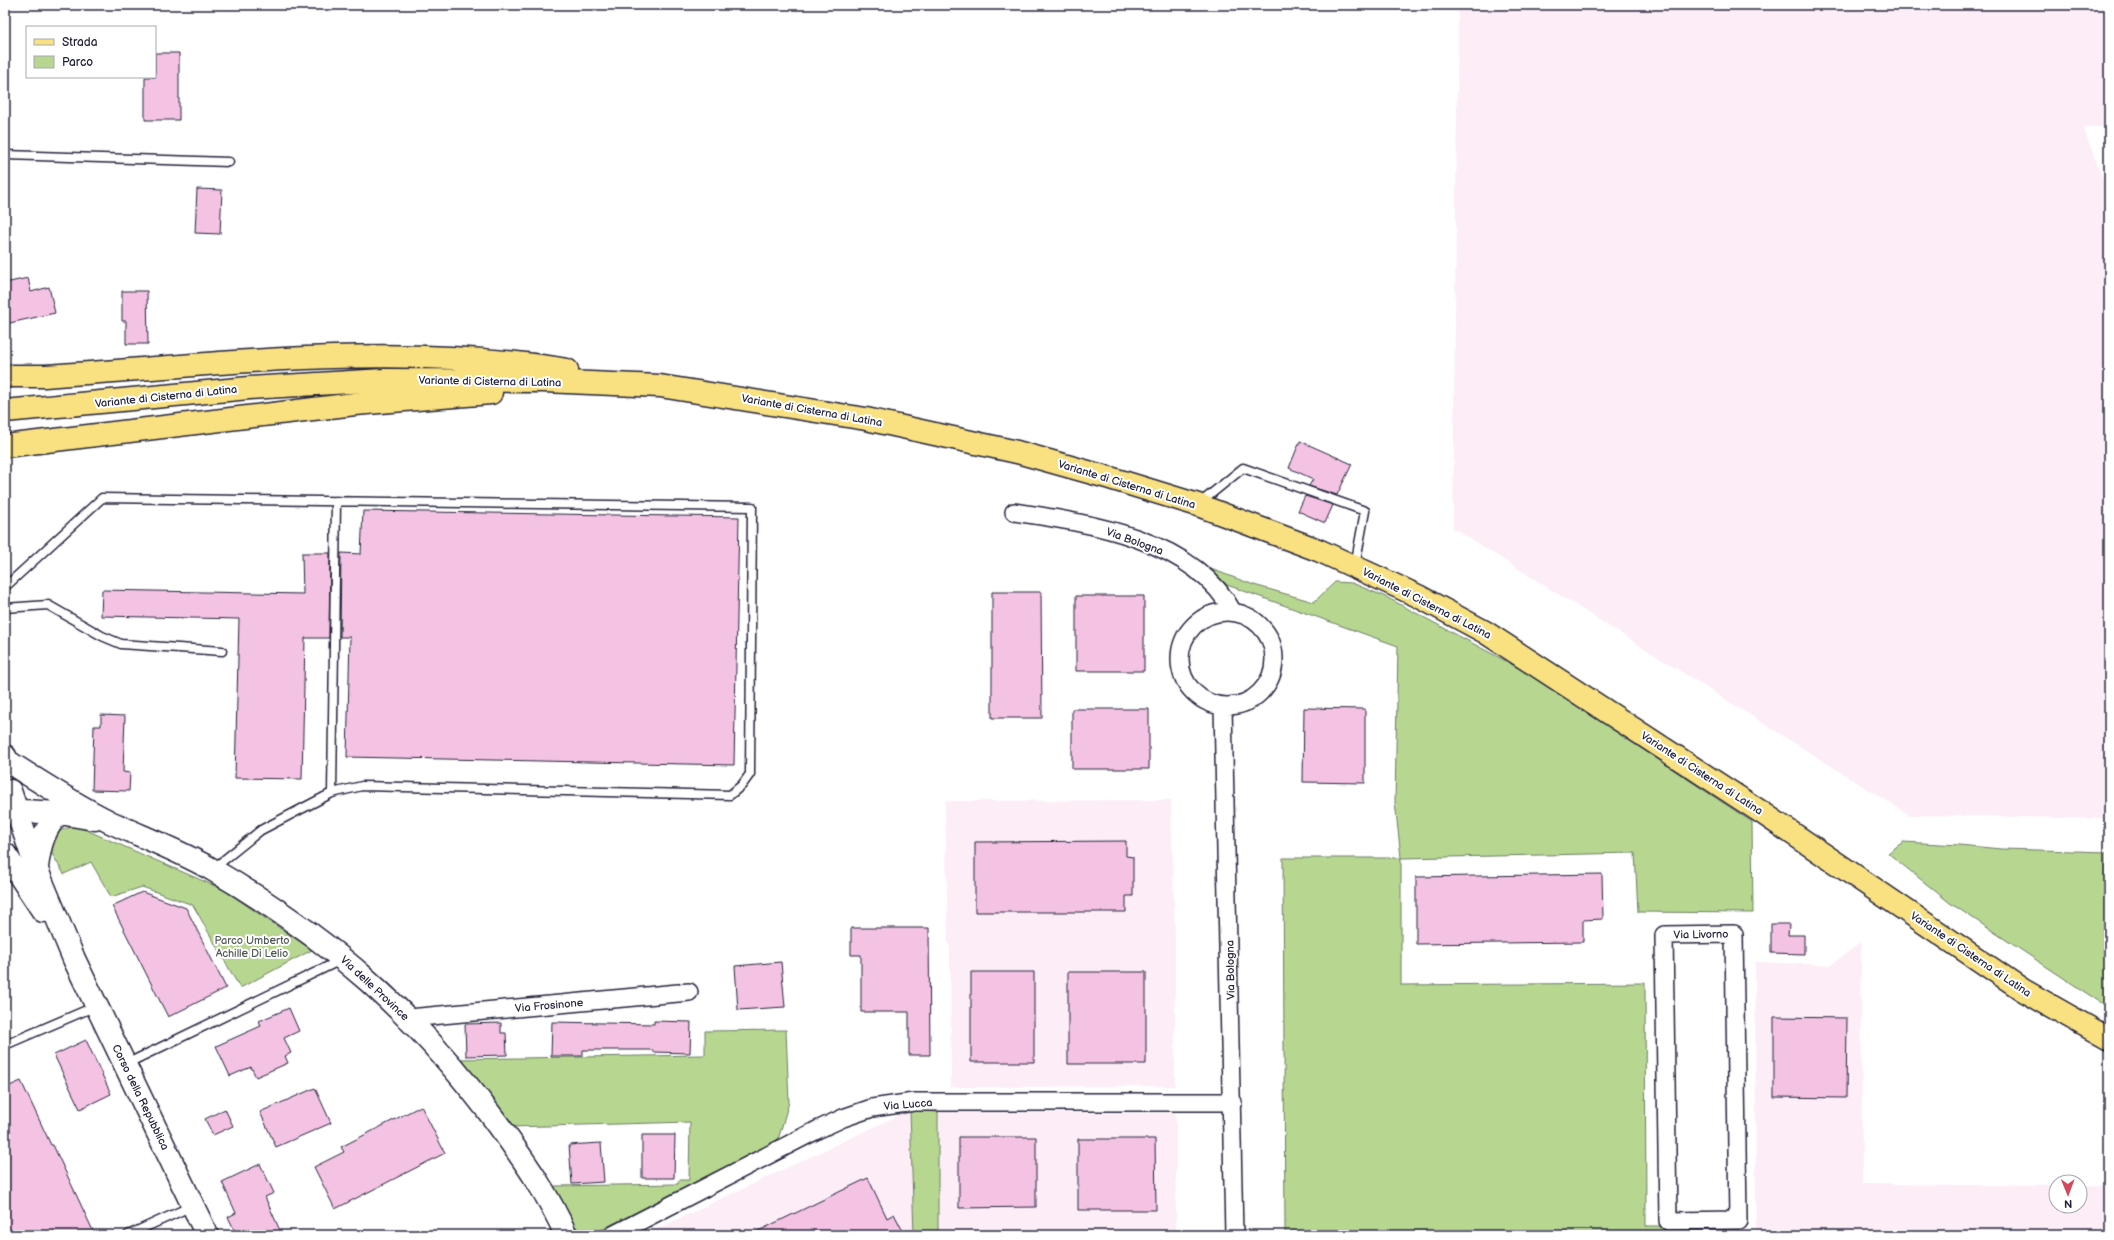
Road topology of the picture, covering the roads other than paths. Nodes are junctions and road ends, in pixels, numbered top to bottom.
1 (5, 155) edge
2 (229, 162) dead end
3 (5, 376) edge
4 (660, 386) junction
5 (5, 411) edge
6 (5, 446) edge
7 (336, 501) junction
8 (1198, 505) junction
9 (1014, 512) dead end
10 (1355, 566) junction
11 (5, 587) edge
12 (5, 608) edge
13 (1233, 612) junction
14 (222, 651) dead end
15 (1223, 706) junction
16 (6, 758) edge
17 (332, 793) junction
18 (9, 803) edge
19 (59, 813) junction
20 (110, 822) junction
21 (7, 860) edge
22 (37, 870) junction
23 (212, 870) junction
24 (74, 959) junction
25 (344, 959) junction
26 (688, 992) dead end
27 (96, 1006) junction
28 (409, 1018) junction
29 (2109, 1039) edge
30 (5, 1045) edge
31 (125, 1065) junction
32 (1233, 1102) junction
33 (193, 1206) junction
34 (1701, 1228) edge
35 (128, 1235) edge
36 (207, 1235) edge
37 (566, 1235) edge
38 (613, 1235) edge
39 (1234, 1235) edge

1 - 2 lane
3 - 4 main road
4 - 5 main road, Variante di Cisterna di Latina
4 - 6 main road
4 - 8 main road, Variante di Cisterna di Latina
7 - 11 lane
7 - 17 lane
7 - 17 lane
8 - 10 main road, Variante di Cisterna di Latina
8 - 10 lane
9 - 13 street, Via Bologna
10 - 29 main road, Variante di Cisterna di Latina
12 - 14 lane
13 - 15 street
13 - 15 street
15 - 32 street, Via Bologna
16 - 18 main road
16 - 20 main road, Via delle Province
17 - 23 lane
18 - 19 main road, Via delle Province
18 - 22 main road, Corso della Repubblica
19 - 20 main road, Via delle Province
19 - 22 main road
20 - 23 main road, Via delle Province
21 - 24 main road, Corso della Repubblica
22 - 24 main road, Corso della Repubblica
23 - 25 main road, Via delle Province
24 - 27 main road, Corso della Repubblica
25 - 28 main road, Via delle Province
25 - 31 lane
26 - 28 street, Via Frosinone
27 - 30 lane
27 - 31 main road, Corso della Repubblica
28 - 37 main road, Via delle Province
31 - 33 main road, Corso della Repubblica
32 - 38 street, Via Lucca
32 - 39 street, Via Bologna
33 - 35 lane
33 - 36 main road, Corso della Repubblica
34 - 34 street, Via Livorno

